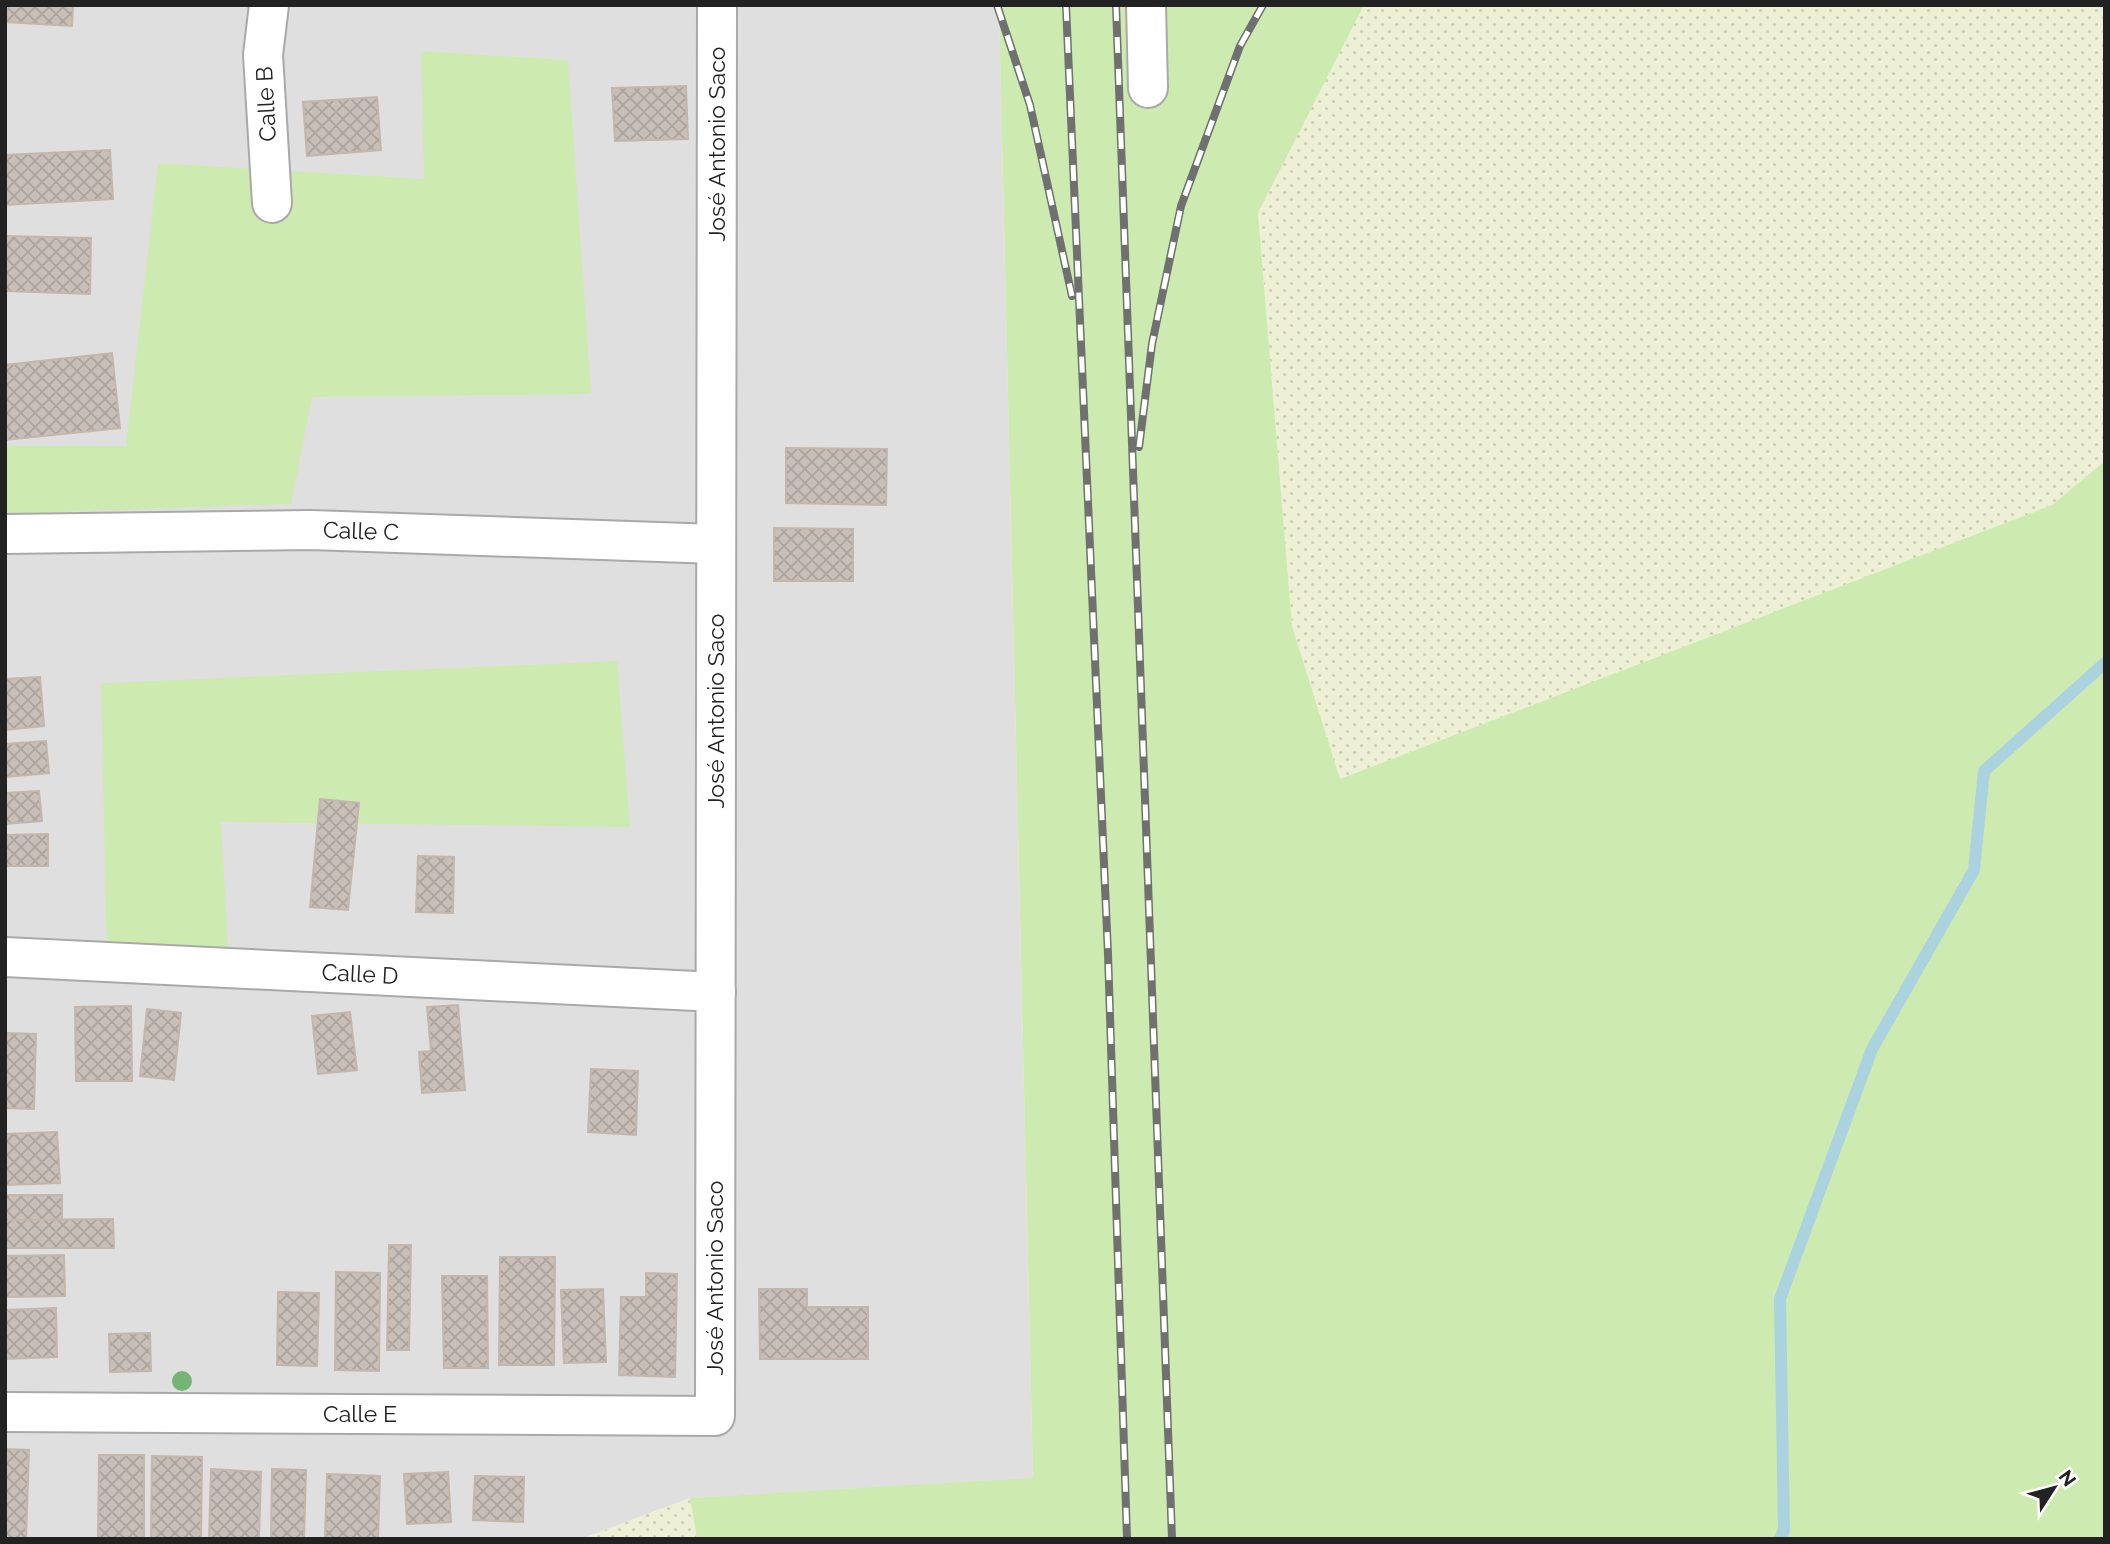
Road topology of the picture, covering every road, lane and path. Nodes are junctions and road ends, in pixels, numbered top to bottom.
1 (269, 5) edge
2 (717, 5) edge
3 (1146, 5) edge
4 (1148, 88) dead end
5 (272, 203) dead end
6 (5, 534) edge
7 (716, 544) junction
8 (5, 957) edge
9 (716, 992) junction
10 (5, 1412) edge
11 (715, 1416) joint

1 - 5 street, Calle B
2 - 7 street, José Antonio Saco
3 - 4 street
6 - 7 street, Calle C
7 - 9 street, José Antonio Saco
8 - 9 street, Calle D
9 - 11 street, José Antonio Saco
10 - 11 street, Calle E

